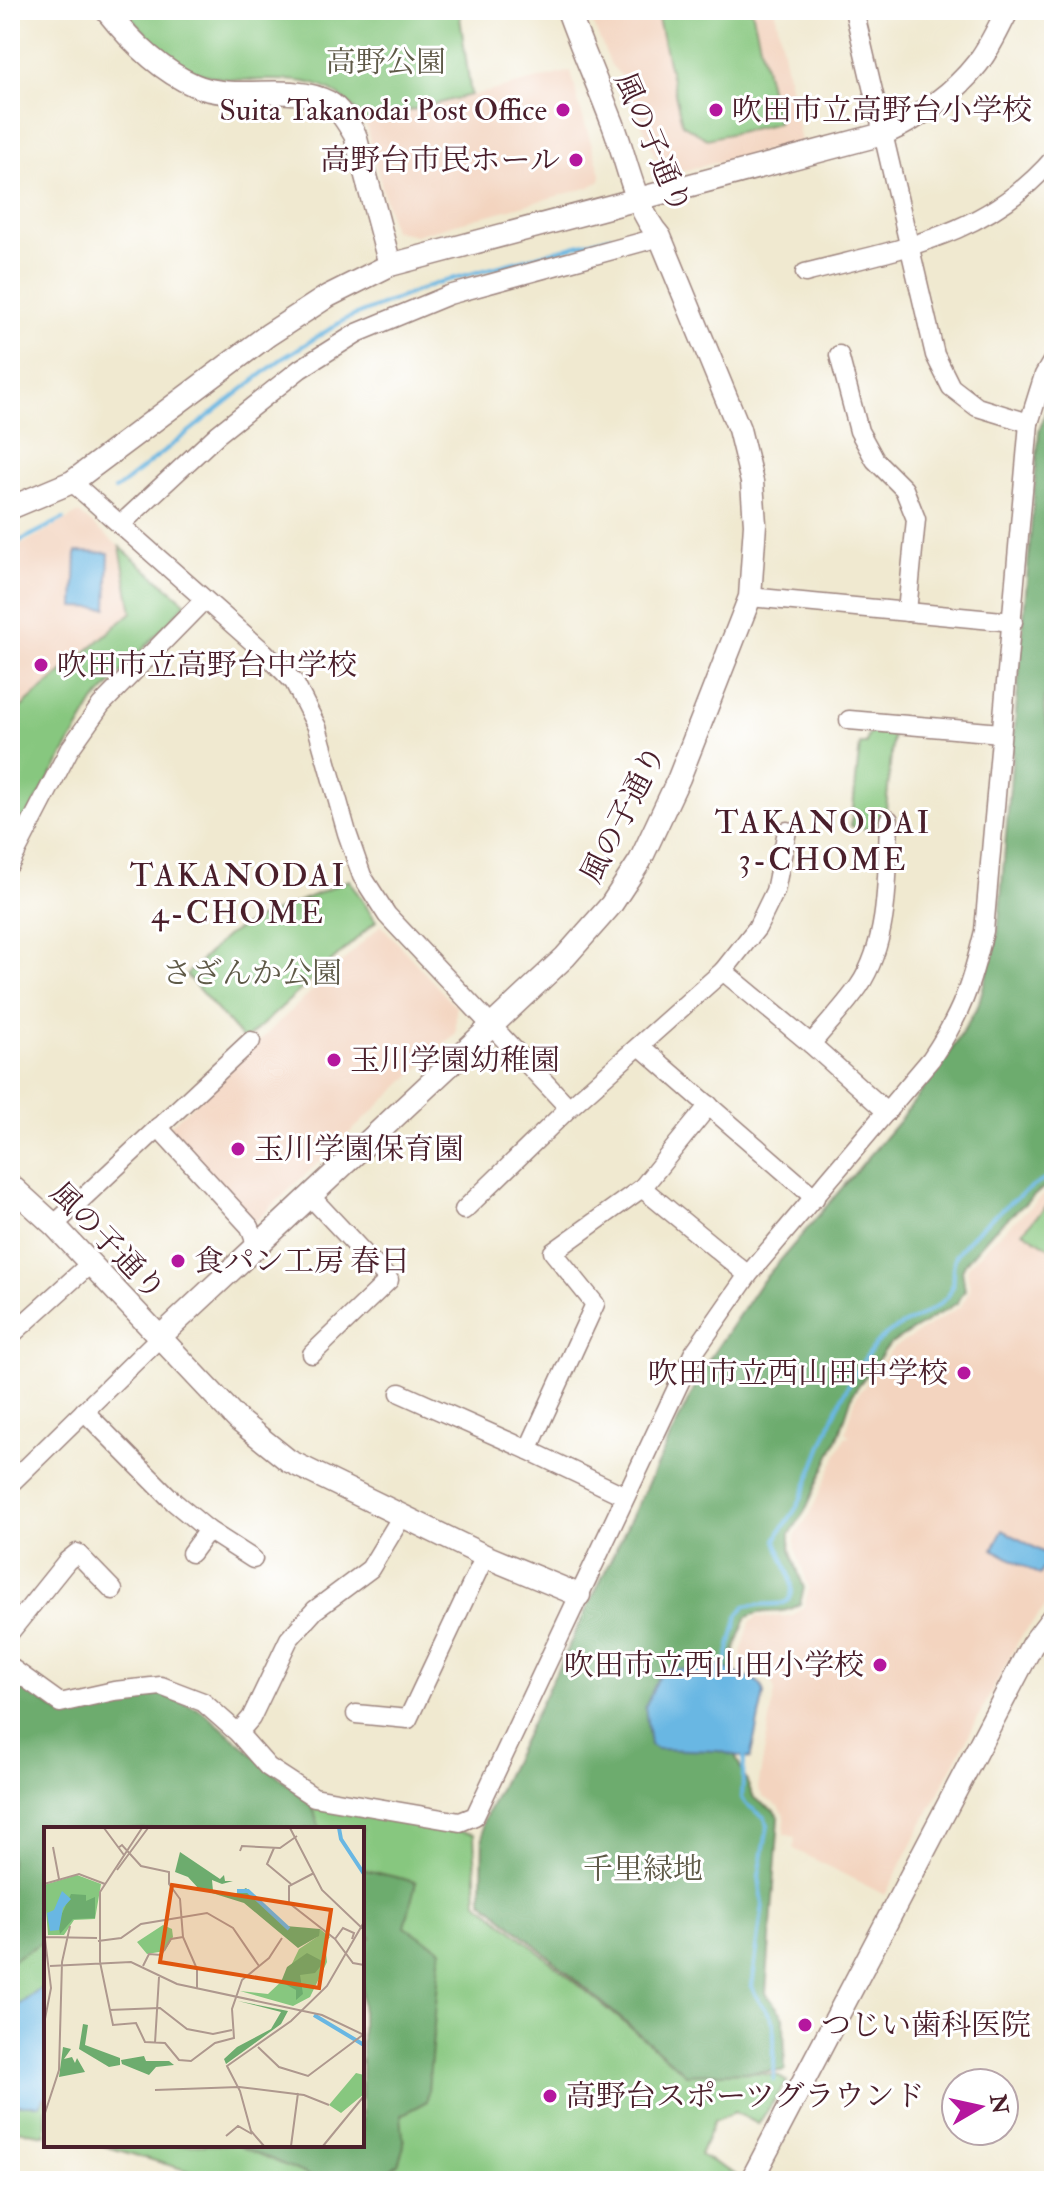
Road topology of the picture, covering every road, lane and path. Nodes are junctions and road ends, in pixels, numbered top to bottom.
1 (106, 10) edge
2 (568, 10) edge
3 (854, 10) edge
4 (1008, 10) edge
5 (883, 134) junction
6 (1054, 158) edge
7 (637, 200) junction
8 (660, 237) junction
9 (908, 246) junction
10 (390, 265) junction
11 (805, 273) dead end
12 (839, 355) dead end
13 (1054, 358) edge
14 (1029, 423) junction
15 (72, 482) junction
16 (10, 508) edge
17 (120, 525) junction
18 (750, 597) junction
19 (204, 600) junction
20 (907, 612) junction
21 (1013, 622) junction
22 (849, 720) dead end
23 (1001, 733) junction
24 (889, 820) dead end
25 (787, 831) dead end
26 (10, 864) edge
27 (723, 971) junction
28 (490, 1026) junction
29 (251, 1041) dead end
30 (811, 1044) junction
31 (640, 1046) junction
32 (709, 1105) junction
33 (569, 1108) junction
34 (887, 1112) junction
35 (158, 1127) junction
36 (10, 1185) edge
37 (642, 1188) junction
38 (311, 1197) junction
39 (815, 1198) junction
40 (464, 1210) dead end
41 (54, 1225) junction
42 (257, 1247) junction
43 (90, 1264) junction
44 (748, 1275) junction
45 (10, 1336) edge
46 (160, 1337) junction
47 (312, 1354) dead end
48 (400, 1393) dead end
49 (84, 1411) junction
50 (528, 1450) junction
51 (10, 1484) edge
52 (625, 1496) junction
53 (402, 1516) junction
54 (208, 1530) junction
55 (191, 1553) dead end
56 (485, 1556) junction
57 (253, 1559) dead end
58 (113, 1590) dead end
59 (579, 1595) junction
60 (1054, 1616) edge
61 (10, 1632) edge
62 (10, 1667) edge
63 (356, 1714) dead end
64 (238, 1733) junction
65 (751, 2181) edge

1 - 10 street
2 - 7 street, 風の子通り
3 - 5 street
4 - 5 street
5 - 7 street
5 - 9 street
6 - 9 street
7 - 8 street, 風の子通り
7 - 10 street
8 - 17 street
8 - 18 street, 風の子通り
9 - 11 street
9 - 14 street
10 - 15 street
12 - 20 street
13 - 14 street
14 - 21 street
15 - 16 street
15 - 17 street
17 - 19 street
18 - 20 street
18 - 28 street, 風の子通り
19 - 26 street
19 - 28 street
20 - 21 street
21 - 23 street
22 - 23 street
23 - 34 street
24 - 30 street
25 - 27 street
27 - 30 street
27 - 31 street
28 - 33 street
28 - 38 street, 風の子通り
29 - 35 street
30 - 34 street
31 - 32 street
31 - 33 street
32 - 37 street
32 - 39 street
33 - 40 street
34 - 39 street
35 - 41 street
35 - 42 street
36 - 41 street, 風の子通り
37 - 44 street
37 - 50 street
38 - 42 street, 風の子通り
38 - 47 street
39 - 44 street
41 - 43 street, 風の子通り
42 - 46 street, 風の子通り
43 - 45 street
43 - 46 street, 風の子通り
44 - 52 street
46 - 49 street
46 - 53 street
48 - 50 street
49 - 51 street
49 - 54 street
50 - 52 street
52 - 59 street
53 - 56 street
53 - 64 street
54 - 55 street
54 - 57 street
56 - 59 street
56 - 63 street
58 - 61 street
59 - 64 street
60 - 65 street
62 - 64 street

